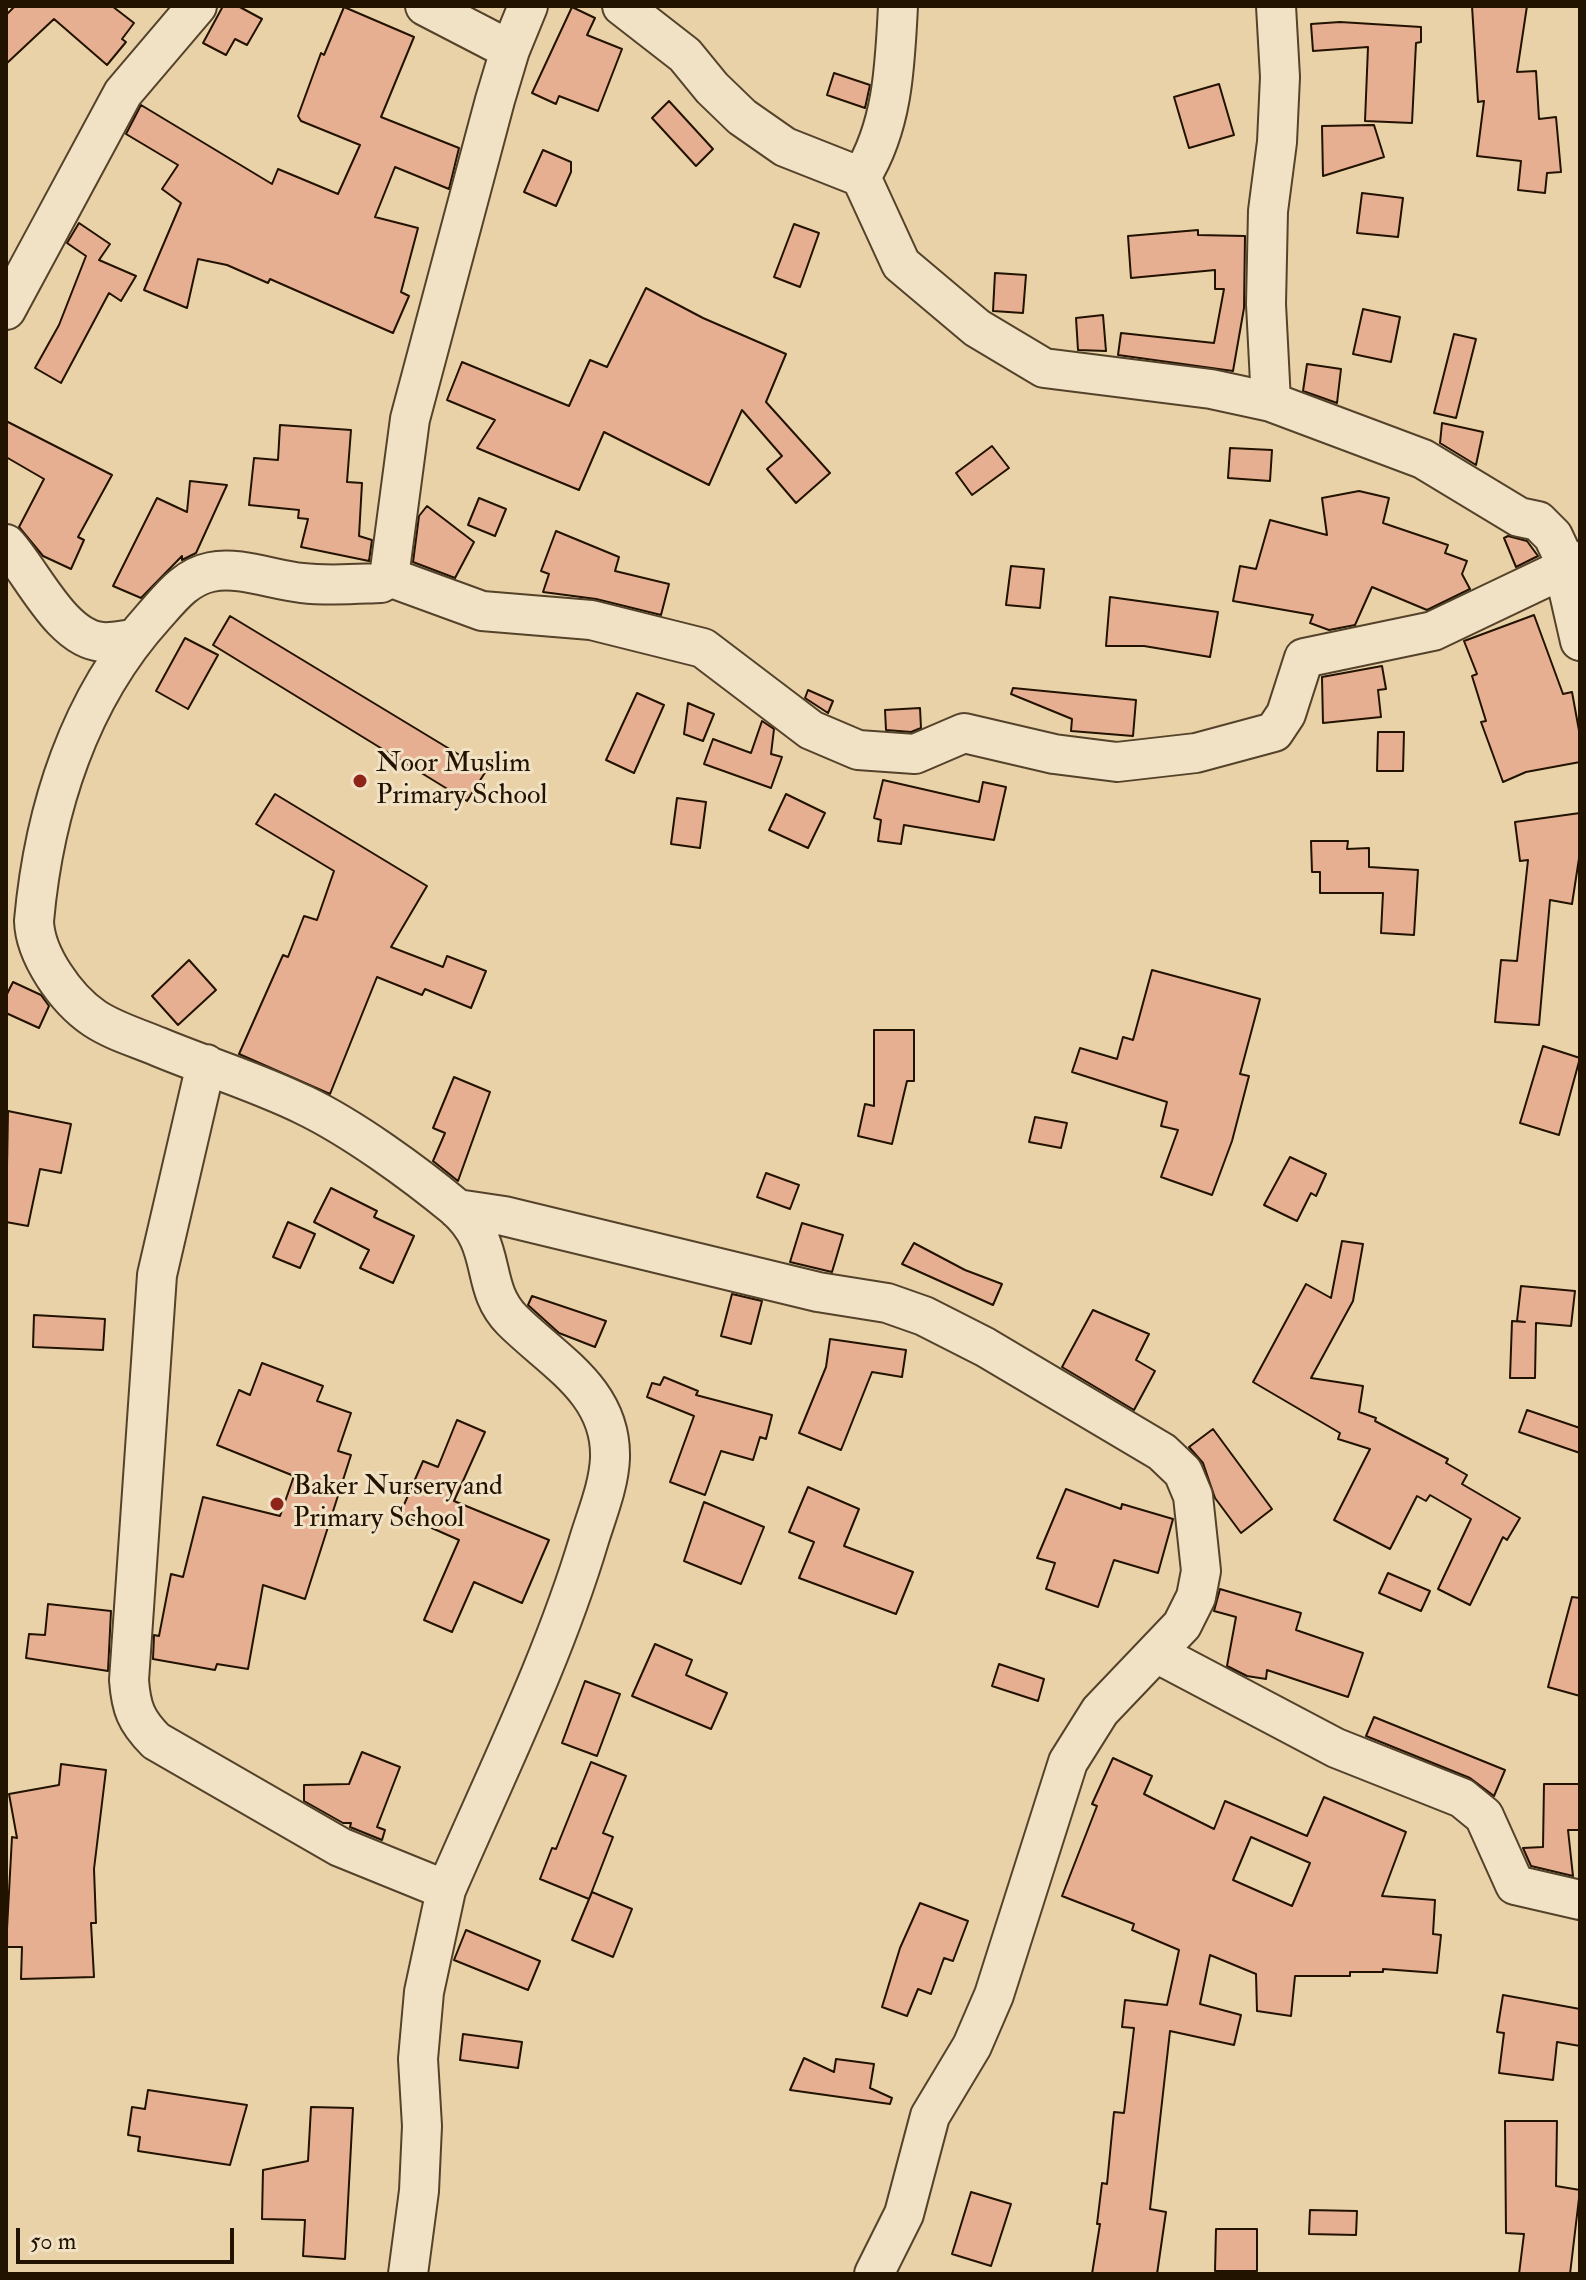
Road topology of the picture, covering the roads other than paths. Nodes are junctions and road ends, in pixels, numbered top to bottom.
1 (197, 6) edge
2 (425, 6) edge
3 (528, 6) edge
4 (622, 6) edge
5 (898, 6) edge
6 (1276, 6) edge
7 (510, 50) junction
8 (861, 177) junction
9 (6, 310) edge
10 (1271, 402) junction
11 (6, 544) edge
12 (1574, 565) edge
13 (389, 577) junction
14 (134, 639) junction
15 (1580, 641) edge
16 (20, 934) edge
17 (206, 1064) junction
18 (457, 1209) junction
19 (1156, 1653) junction
20 (446, 1890) junction
21 (1580, 1900) edge
22 (408, 2274) edge
23 (874, 2274) edge

1 - 9 street
2 - 7 street
3 - 7 street
4 - 8 street
5 - 8 street
6 - 10 street
7 - 13 street
8 - 10 street
10 - 12 street
11 - 14 street
12 - 13 street
12 - 15 street
13 - 14 street
14 - 16 street
16 - 17 street
17 - 18 street
17 - 20 street
18 - 19 street
18 - 20 street
19 - 21 street
19 - 23 street
20 - 22 street

